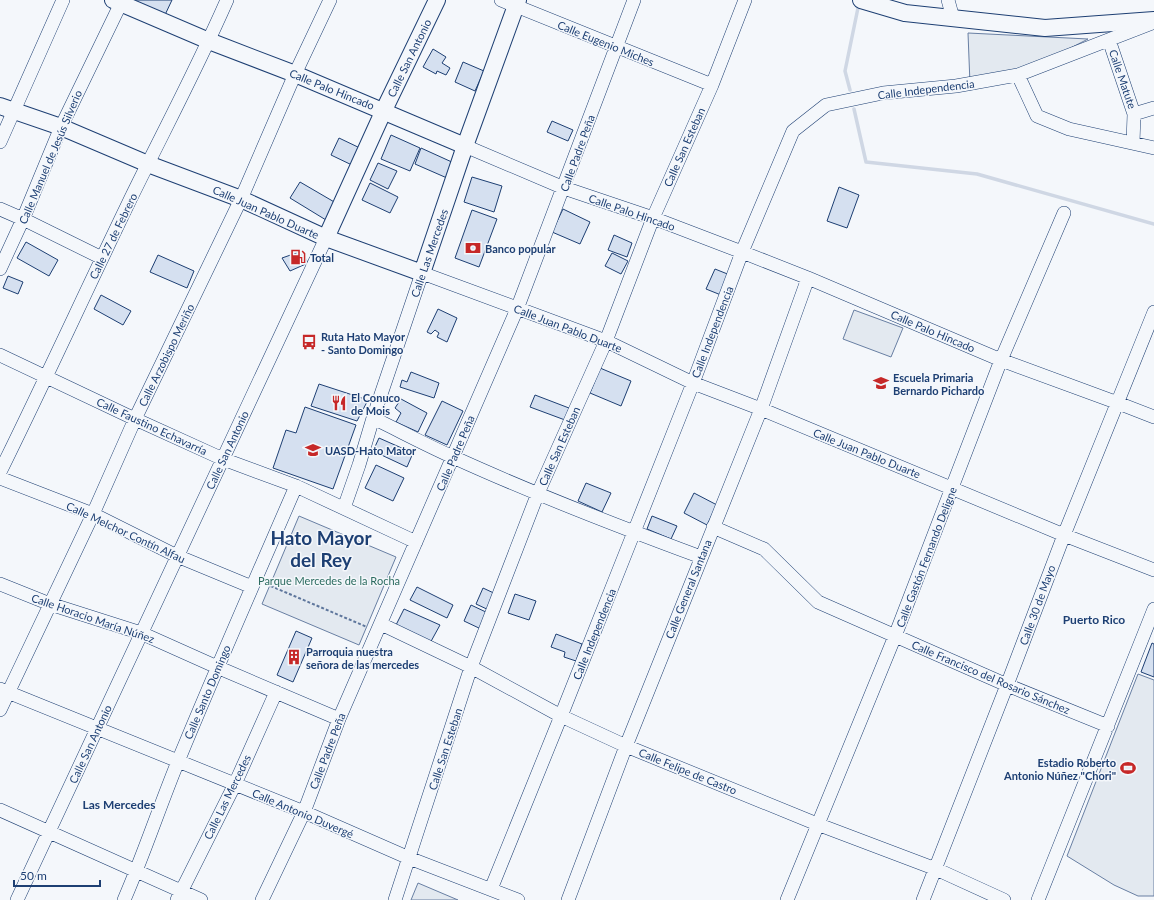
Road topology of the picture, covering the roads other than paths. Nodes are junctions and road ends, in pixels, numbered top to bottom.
1 (63, 0) edge
2 (227, 0) edge
3 (330, 0) edge
4 (437, 0) edge
5 (501, 0) edge
6 (634, 0) edge
7 (745, 0) edge
8 (861, 0) edge
9 (948, 0) edge
10 (117, 2) edge
11 (517, 3) edge
12 (953, 18) junction
13 (1154, 21) edge
14 (1109, 40) junction
15 (209, 41) junction
16 (616, 46) junction
17 (295, 74) junction
18 (1018, 75) junction
19 (712, 85) junction
20 (0, 106) edge
21 (1154, 108) edge
22 (384, 110) junction
23 (15, 111) junction
24 (1134, 114) junction
25 (61, 126) junction
26 (0, 142) edge
27 (1133, 143) junction
28 (465, 146) junction
29 (1154, 148) edge
30 (148, 164) junction
31 (564, 188) junction
32 (241, 199) junction
33 (0, 209) edge
34 (1064, 213) dead end
35 (653, 218) junction
36 (23, 219) junction
37 (326, 238) junction
38 (742, 252) junction
39 (102, 258) junction
40 (0, 269) edge
41 (422, 273) junction
42 (808, 278) junction
43 (517, 309) junction
44 (1154, 312) edge
45 (606, 340) junction
46 (0, 354) edge
47 (1001, 360) junction
48 (47, 376) junction
49 (693, 383) junction
50 (1118, 403) junction
51 (761, 409) junction
52 (1154, 417) edge
53 (373, 418) junction
54 (135, 419) junction
55 (453, 457) junction
56 (223, 459) junction
57 (0, 472) edge
58 (0, 478) edge
59 (296, 486) junction
60 (953, 488) junction
61 (538, 493) junction
62 (344, 508) junction
63 (93, 514) junction
64 (713, 527) junction
65 (634, 532) junction
66 (1064, 534) junction
67 (416, 542) junction
68 (178, 556) junction
69 (701, 557) junction
70 (1154, 570) edge
71 (254, 583) junction
72 (0, 584) edge
73 (50, 604) junction
74 (1154, 609) edge
75 (379, 628) junction
76 (141, 633) junction
77 (896, 636) junction
78 (217, 667) junction
79 (471, 667) junction
80 (1007, 685) junction
81 (4, 691) edge
82 (276, 692) junction
83 (0, 710) edge
84 (562, 716) junction
85 (339, 719) junction
86 (1108, 726) junction
87 (97, 727) junction
88 (626, 746) junction
89 (178, 760) junction
90 (235, 784) junction
91 (0, 810) edge
92 (304, 812) junction
93 (817, 824) junction
94 (48, 832) junction
95 (409, 858) junction
96 (936, 869) junction
97 (136, 871) junction
98 (491, 889) junction
99 (179, 895) edge
100 (17, 900) edge
101 (124, 900) edge
102 (201, 900) edge
103 (262, 900) edge
104 (395, 900) edge
105 (518, 900) edge
106 (568, 900) edge
107 (787, 900) edge
108 (923, 900) edge
109 (1004, 900) edge
110 (1038, 900) edge

1 - 23 street
2 - 15 street, Calle 27 de Febrero
3 - 17 street, Calle Arzobispo Meriño
4 - 22 main road, Calle San Antonio
5 - 11 street, Calle Eugenio Miches
6 - 16 street, Calle Padre Peña
7 - 19 street, Calle San Esteban
8 - 12 main road
9 - 12 street
10 - 15 main road, Calle Palo Hincado
10 - 25 street, Calle Manuel de Jesús Silverio
11 - 16 street, Calle Eugenio Miches
11 - 28 main road, Calle Las Mercedes
12 - 13 main road
13 - 14 street, Calle Independencia
14 - 18 street, Calle Independencia
14 - 24 street, Calle Matute
15 - 17 main road, Calle Palo Hincado
15 - 30 street, Calle 27 de Febrero
16 - 19 street, Calle Eugenio Miches
16 - 31 street, Calle Padre Peña
17 - 22 main road, Calle Palo Hincado
17 - 32 street, Calle Arzobispo Meriño
18 - 27 street
18 - 38 street, Calle Independencia
19 - 35 street, Calle San Esteban
20 - 23 main road, Calle Juan Pablo Duarte
21 - 24 street
22 - 28 main road, Calle Palo Hincado
22 - 37 main road, Calle San Antonio
23 - 25 main road, Calle Juan Pablo Duarte
23 - 26 street
24 - 27 street, Calle Matute
25 - 30 main road, Calle Juan Pablo Duarte
25 - 36 street, Calle Manuel de Jesús Silverio
27 - 29 street
28 - 31 street, Calle Palo Hincado
28 - 41 main road, Calle Las Mercedes
30 - 32 main road, Calle Juan Pablo Duarte
30 - 39 street, Calle 27 de Febrero
31 - 35 street, Calle Palo Hincado
31 - 43 street, Calle Padre Peña
32 - 37 main road, Calle Juan Pablo Duarte
32 - 54 street, Calle Arzobispo Meriño
33 - 36 street
34 - 47 street, Calle Gastón Fernando Deligne
35 - 38 street, Calle Palo Hincado
35 - 45 street, Calle San Esteban
36 - 39 street
36 - 40 street, Calle Manuel de Jesús Silverio
37 - 41 main road, Calle Juan Pablo Duarte
37 - 56 street, Calle San Antonio
38 - 42 street, Calle Palo Hincado
38 - 49 street, Calle Independencia
39 - 48 street, Calle 27 de Febrero
41 - 43 street, Calle Juan Pablo Duarte
41 - 53 street, Calle Las Mercedes
42 - 47 street, Calle Palo Hincado
42 - 51 street, Calle General Santana
43 - 45 street, Calle Juan Pablo Duarte
43 - 55 street, Calle Padre Peña
44 - 50 street, Calle 30 de Mayo
45 - 49 street, Calle Juan Pablo Duarte
45 - 61 street, Calle San Esteban
46 - 48 street, Calle Faustino Echavarría
47 - 50 street, Calle Palo Hincado
47 - 60 street, Calle Gastón Fernando Deligne
48 - 54 street, Calle Faustino Echavarría
48 - 57 street, Calle 27 de Febrero
49 - 51 street, Calle Juan Pablo Duarte
49 - 65 street, Calle Independencia
50 - 52 street, Calle Palo Hincado
50 - 66 street, Calle 30 de Mayo
51 - 60 street, Calle Juan Pablo Duarte
51 - 64 street, Calle General Santana
53 - 55 street
53 - 62 street, Calle Las Mercedes
54 - 56 street, Calle Faustino Echavarría
54 - 63 street, Calle Arzobispo Meriño
55 - 61 street
55 - 67 street, Calle Padre Peña
56 - 59 street, Calle Faustino Echavarría
56 - 68 street, Calle San Antonio
58 - 63 street, Calle Melchor Contín Alfau
59 - 62 street, Calle Faustino Echavarría
59 - 71 street, Calle Santo Domingo
60 - 66 street, Calle Juan Pablo Duarte
60 - 77 street, Calle Gastón Fernando Deligne
61 - 65 street
61 - 79 street, Calle San Esteban
62 - 67 street, Calle Faustino Echavarría
63 - 68 street, Calle Melchor Contín Alfau
63 - 73 street, Calle Arzobispo Meriño
64 - 69 street, Calle General Santana
64 - 77 street, Calle Francisco del Rosario Sánchez
65 - 69 street
65 - 84 street, Calle Independencia
66 - 70 street, Calle Juan Pablo Duarte
66 - 80 street, Calle 30 de Mayo
67 - 75 street, Calle Padre Peña
68 - 71 street, Calle Melchor Contín Alfau
68 - 76 street, Calle San Antonio
69 - 88 street, Calle General Santana
71 - 78 street, Calle Santo Domingo
72 - 73 street, Calle Horacio María Núñez
73 - 76 street, Calle Horacio María Núñez
73 - 81 street, Calle Arzobispo Meriño
74 - 86 street
75 - 79 street, Calle Felipe de Castro
75 - 85 street, Calle Padre Peña
76 - 78 street, Calle Horacio María Núñez
76 - 87 street, Calle San Antonio
77 - 80 street, Calle Francisco del Rosario Sánchez
77 - 93 street, Calle Gastón Fernando Deligne
78 - 82 street, Calle Horacio María Núñez
78 - 89 street, Calle Santo Domingo
79 - 84 street, Calle Felipe de Castro
79 - 95 street, Calle San Esteban
80 - 86 street, Calle Francisco del Rosario Sánchez
80 - 96 street, Calle 30 de Mayo
81 - 83 street, Calle Arzobispo Meriño
81 - 87 street, Calle Antonio Duvergé
82 - 85 street, Calle Horacio María Núñez
82 - 90 street, Calle Las Mercedes
84 - 88 street, Calle Felipe de Castro
84 - 98 street, Calle Independencia
85 - 92 street, Calle Padre Peña
86 - 110 street
87 - 89 street, Calle Antonio Duvergé
87 - 94 street, Calle San Antonio
88 - 93 street, Calle Felipe de Castro
88 - 106 street, Calle General Santana
89 - 90 street, Calle Antonio Duvergé
89 - 97 street, Calle Santo Domingo
90 - 92 street, Calle Antonio Duvergé
90 - 99 street, Calle Las Mercedes
91 - 94 street
92 - 95 street, Calle Antonio Duvergé
92 - 103 street, Calle Padre Peña
93 - 96 street, Calle Felipe de Castro
93 - 107 street, Calle Gastón Fernando Deligne
94 - 97 street
94 - 100 street, Calle San Antonio
95 - 98 street, Calle Antonio Duvergé
95 - 104 street, Calle San Esteban
96 - 108 street, Calle 30 de Mayo
96 - 109 street, Calle Felipe de Castro
97 - 99 street
97 - 101 street, Calle Santo Domingo
98 - 105 street, Calle Antonio Duvergé
99 - 102 street

